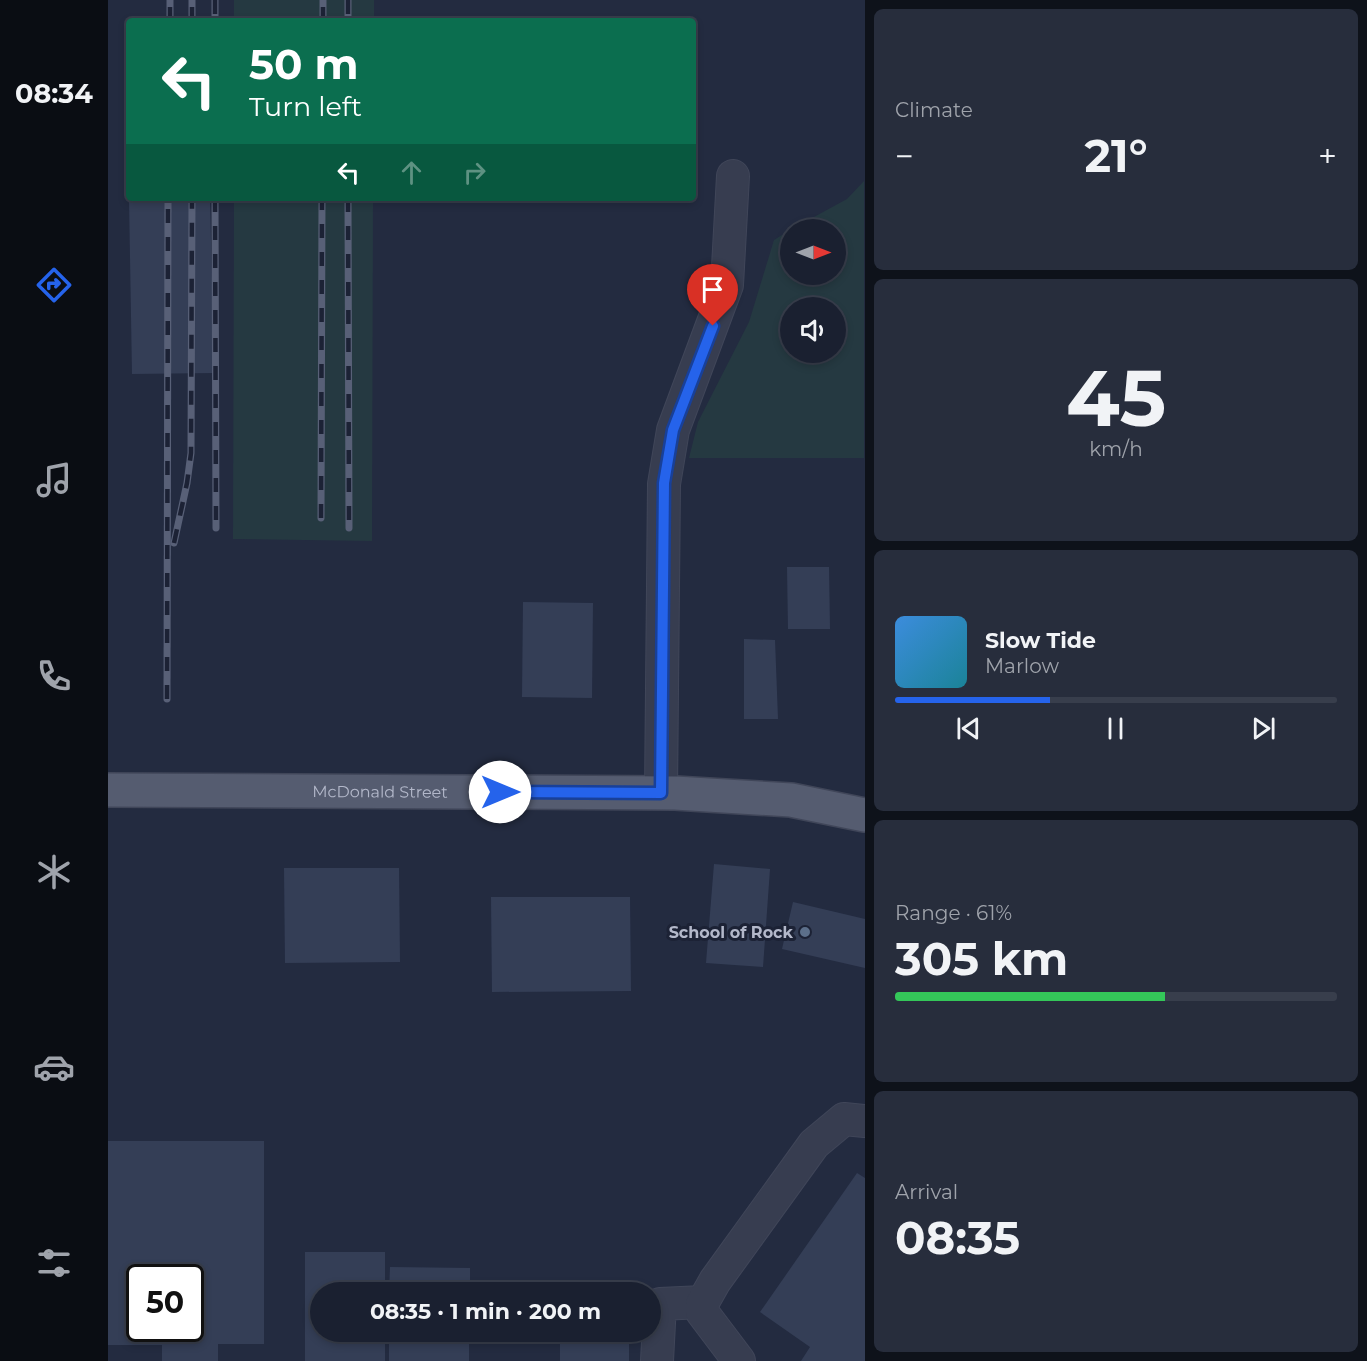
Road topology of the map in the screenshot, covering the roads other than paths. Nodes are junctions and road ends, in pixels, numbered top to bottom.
1 (733, 176) dead end
2 (108, 790) edge
3 (661, 793) junction
4 (864, 815) edge
5 (864, 1121) edge
6 (704, 1302) junction
7 (657, 1361) edge
8 (739, 1361) edge

1 - 3 lane
2 - 3 main road, McDonald Street
3 - 4 main road, McDonald Street
5 - 6 lane
6 - 7 lane
6 - 8 lane

